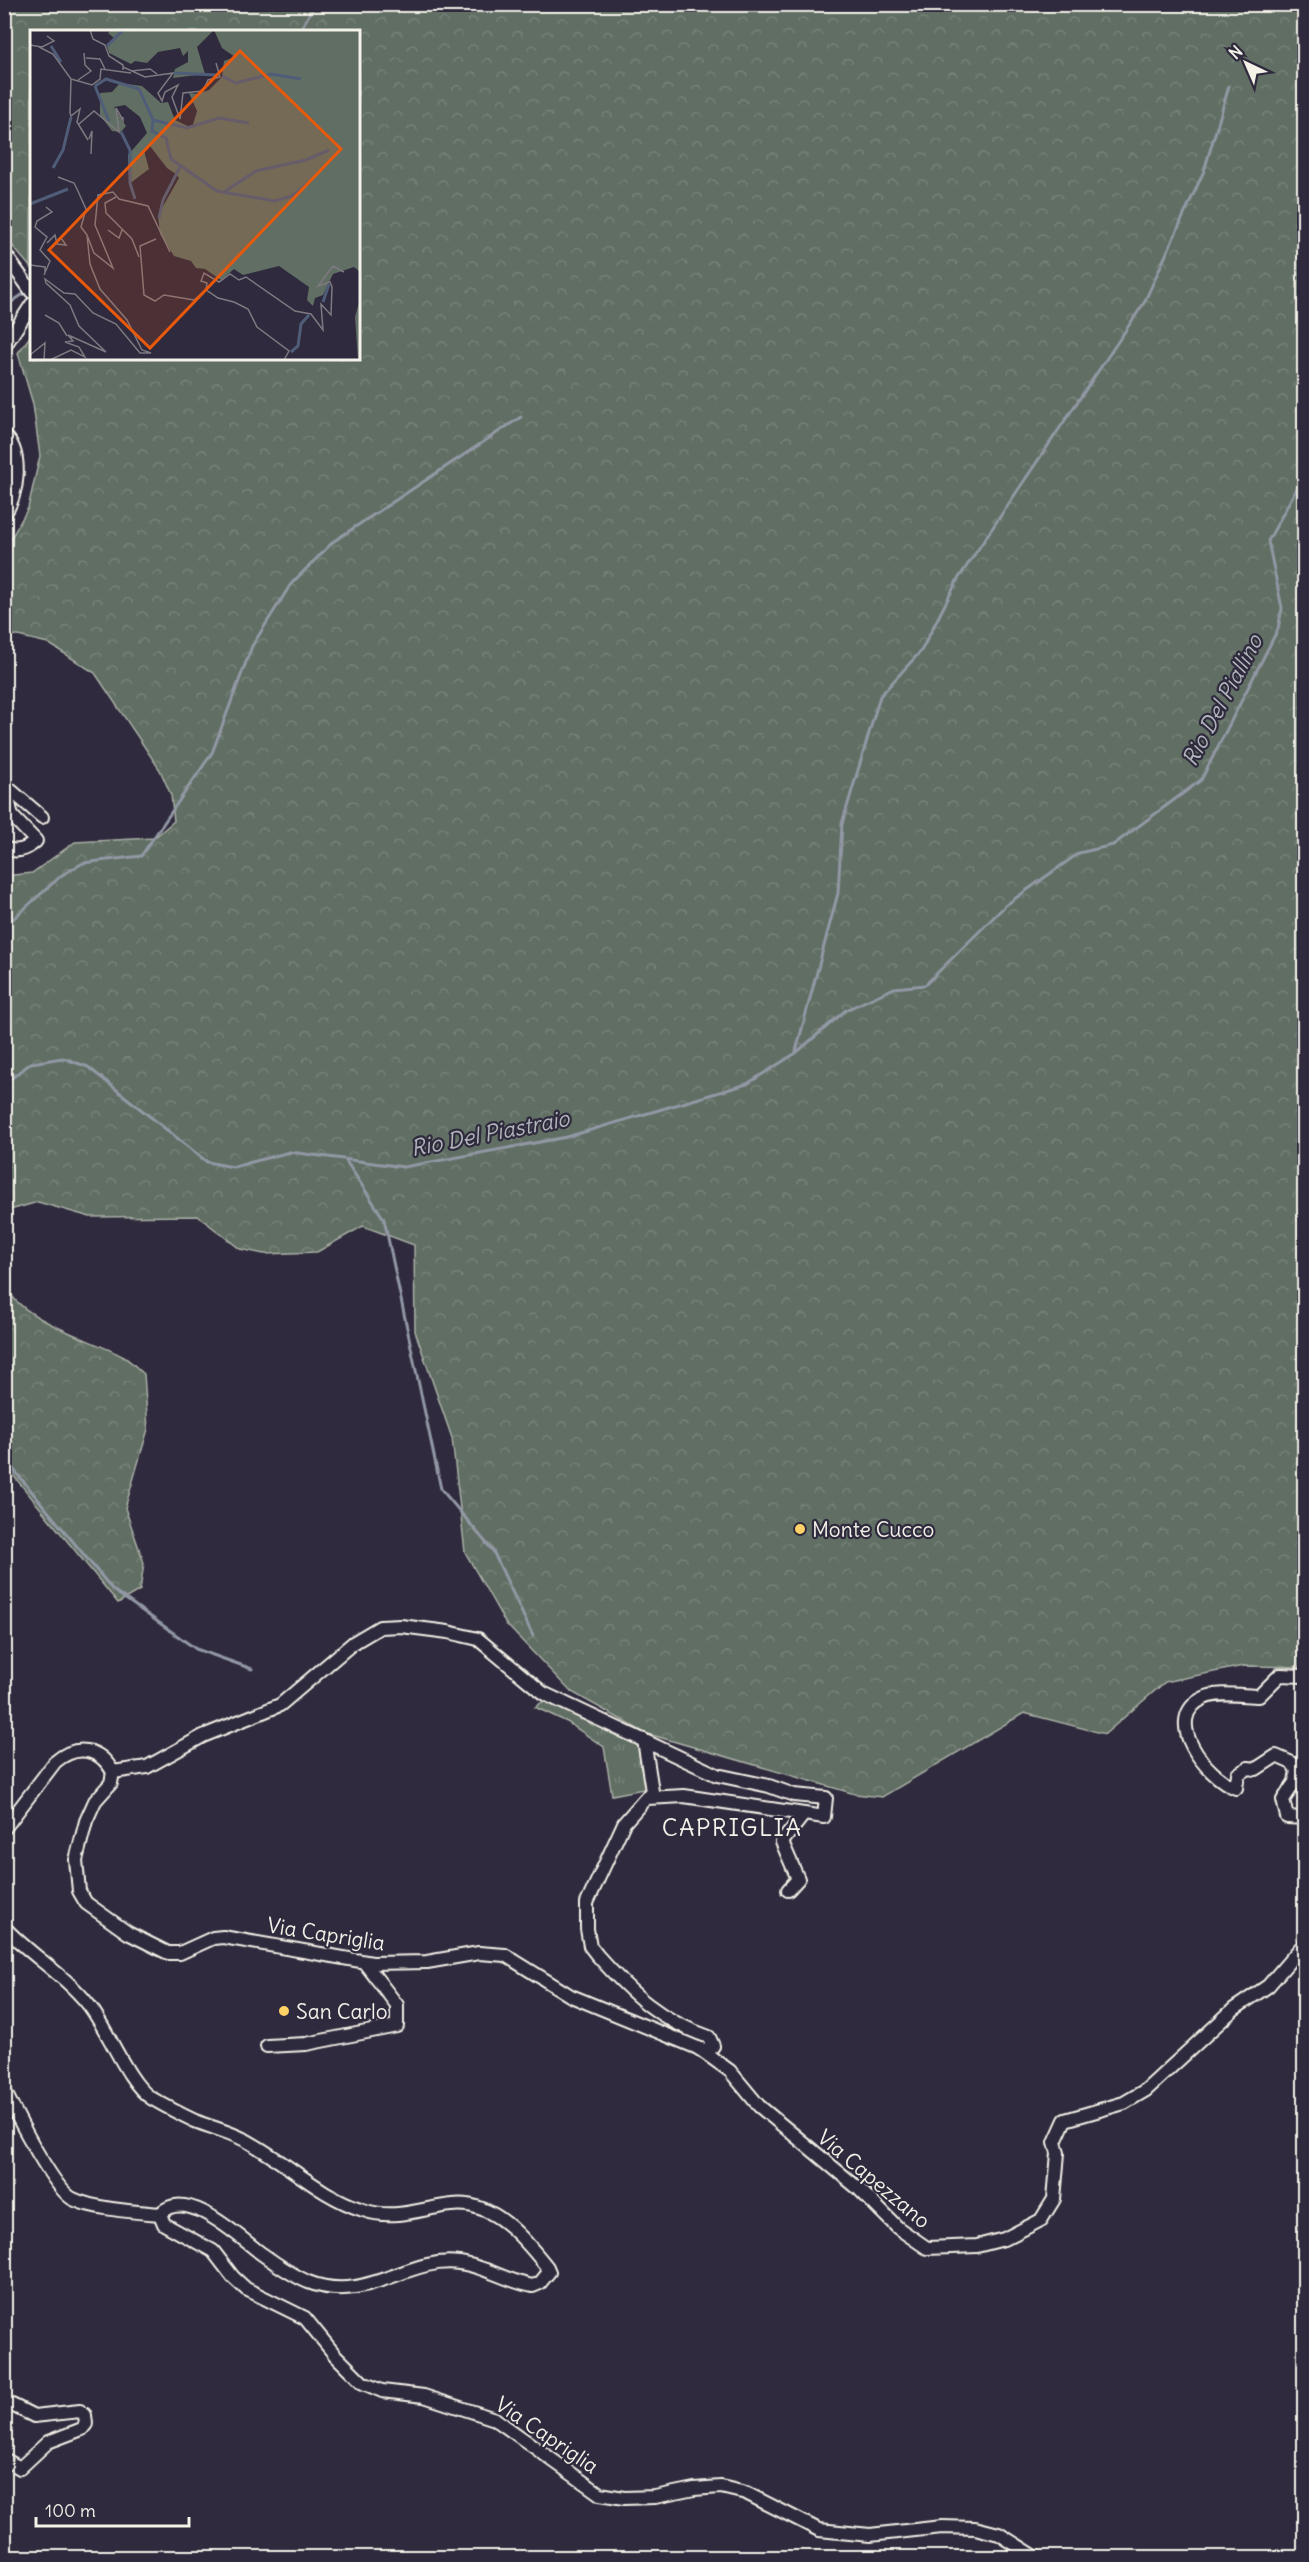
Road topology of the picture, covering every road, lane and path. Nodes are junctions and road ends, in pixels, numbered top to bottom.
1 (4, 253) edge
2 (30, 289) edge
3 (30, 307) edge
4 (4, 347) edge
5 (4, 435) edge
6 (4, 514) edge
7 (6, 784) edge
8 (42, 817) dead end
9 (4, 848) edge
10 (1305, 1676) edge
11 (644, 1740) junction
12 (113, 1772) junction
13 (647, 1798) junction
14 (804, 1814) junction
15 (1305, 1818) edge
16 (4, 1828) edge
17 (788, 1890) dead end
18 (4, 1927) edge
19 (1305, 1944) edge
20 (364, 1962) junction
21 (267, 2046) dead end
22 (698, 2048) junction
23 (4, 2090) edge
24 (160, 2214) junction
25 (12, 2405) dead end
26 (4, 2459) edge
27 (1037, 2558) edge

1 - 2 street
3 - 4 street
5 - 6 street
7 - 8 street
7 - 9 street
10 - 15 street
11 - 12 street
11 - 13 street
11 - 14 street
12 - 16 street
12 - 20 street, Via Capriglia
13 - 14 street
13 - 22 street
14 - 17 street
18 - 24 street
19 - 22 street, Via Capezzano
20 - 21 street
20 - 22 street, Via Capriglia
23 - 24 street
24 - 27 street, Via Capriglia
25 - 26 street

